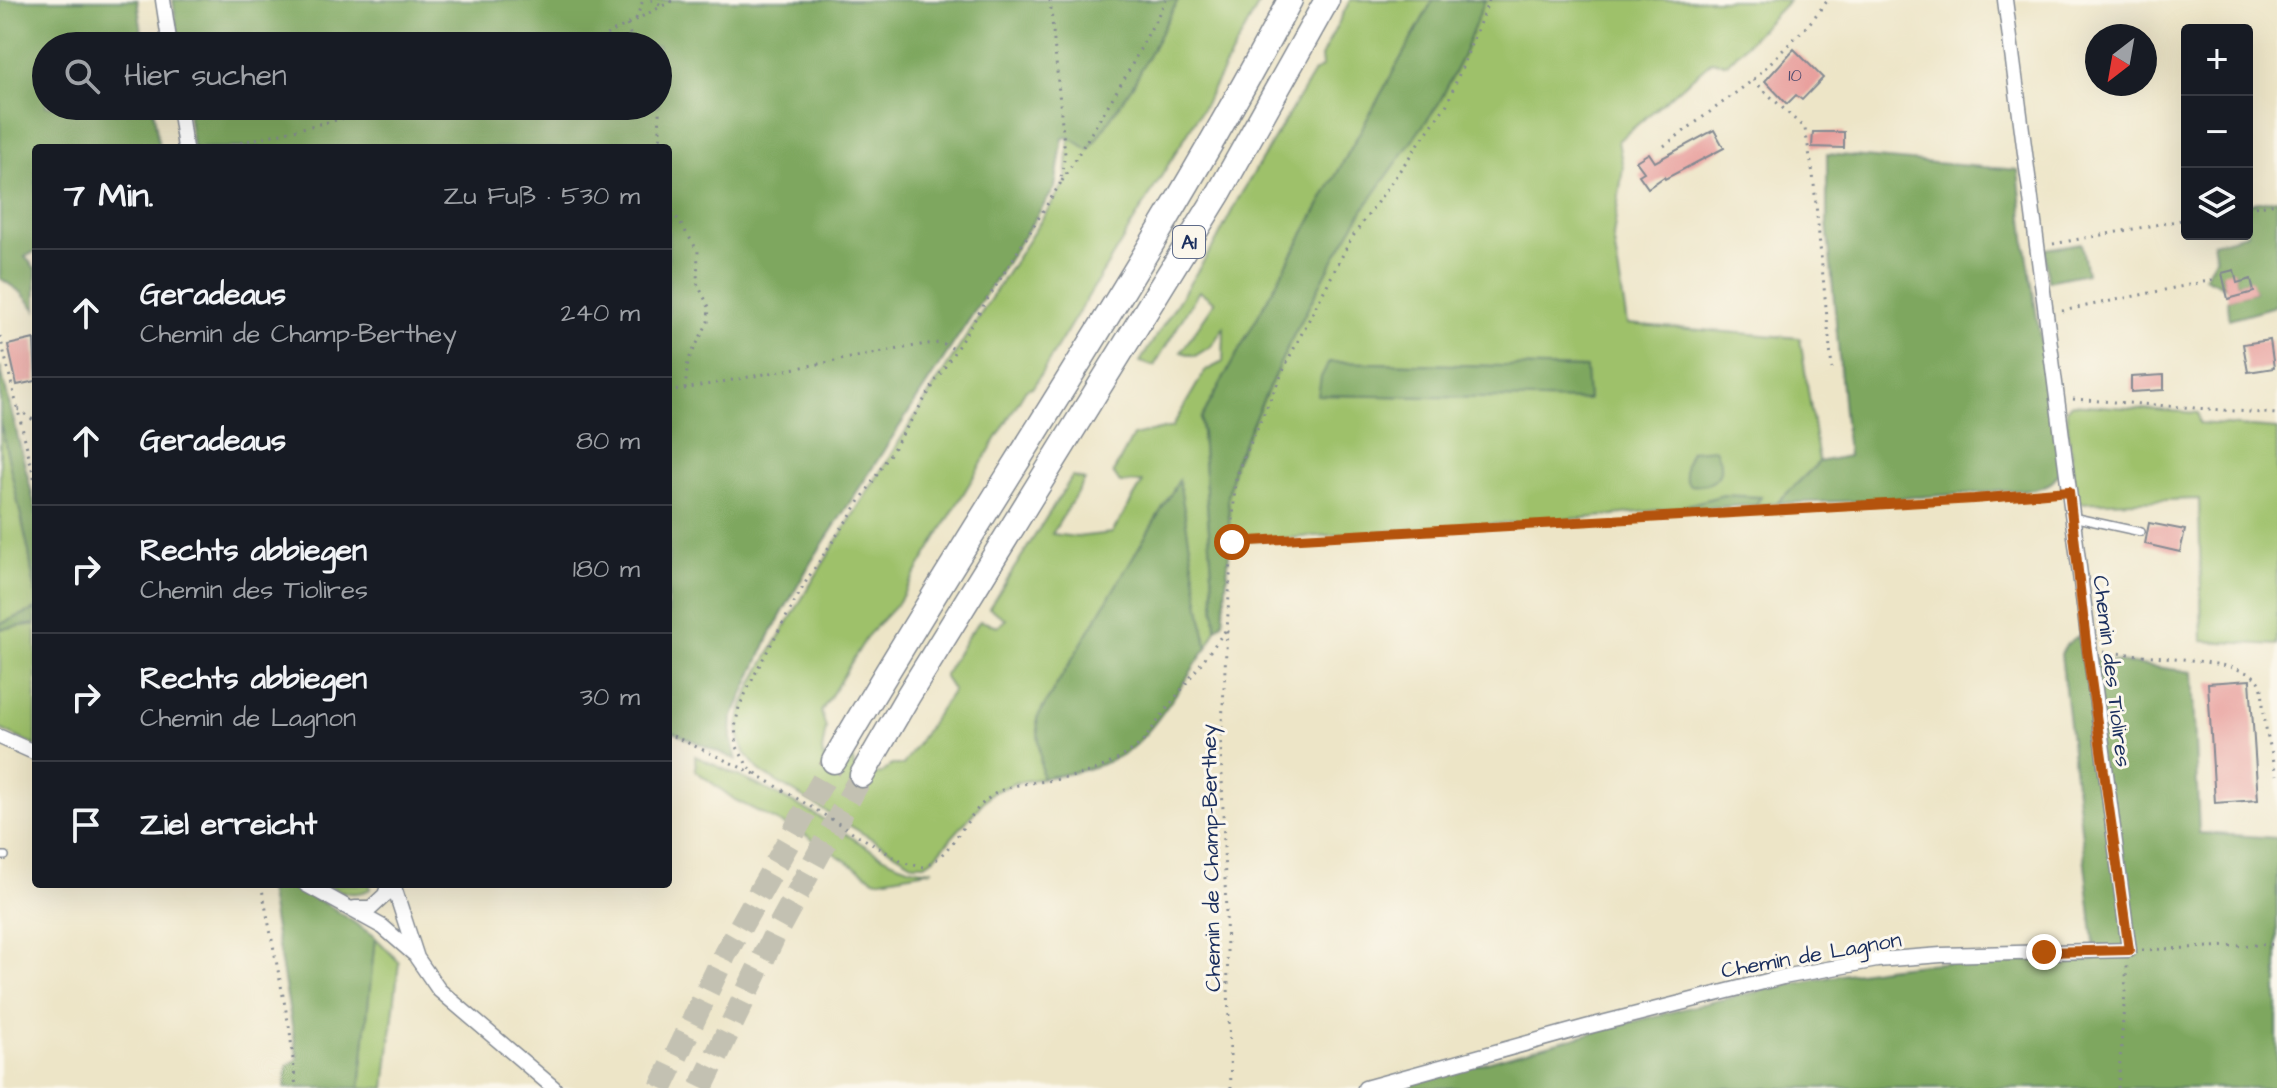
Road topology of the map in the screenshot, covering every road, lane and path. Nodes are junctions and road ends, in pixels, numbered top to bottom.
1 (163, 0) edge
2 (643, 0) edge
3 (651, 0) edge
4 (674, 0) edge
5 (1166, 0) edge
6 (1290, 0) edge
7 (1327, 0) edge
8 (1489, 0) edge
9 (1828, 0) edge
10 (2005, 0) edge
11 (664, 5) junction
12 (635, 21) junction
13 (627, 25) junction
14 (168, 32) edge
15 (613, 32) edge
16 (629, 32) edge
17 (1753, 80) junction
18 (181, 120) edge
19 (336, 120) edge
20 (659, 120) edge
21 (184, 144) edge
22 (234, 144) edge
23 (661, 144) edge
24 (1664, 146) dead end
25 (1060, 184) dead end
26 (2277, 203) edge
27 (2253, 207) edge
28 (672, 210) edge
29 (2181, 220) edge
30 (2037, 247) junction
31 (2218, 279) dead end
32 (2059, 312) dead end
33 (0, 336) edge
34 (956, 350) dead end
35 (2, 353) edge
36 (1832, 369) dead end
37 (685, 389) junction
38 (672, 391) edge
39 (2057, 397) junction
40 (18, 409) junction
41 (2277, 414) edge
42 (32, 419) edge
43 (32, 461) edge
44 (2069, 491) junction
45 (2072, 517) junction
46 (2141, 532) dead end
47 (1232, 542) junction
48 (2087, 651) junction
49 (673, 736) dead end
50 (0, 737) edge
51 (32, 751) edge
52 (834, 761) tunnel mouth
53 (758, 775) dead end
54 (862, 775) tunnel mouth
55 (2277, 775) edge
56 (262, 888) edge
57 (313, 888) edge
58 (389, 888) edge
59 (392, 888) edge
60 (347, 906) junction
61 (2277, 944) edge
62 (2129, 950) junction
63 (417, 958) junction
64 (296, 1088) edge
65 (554, 1088) edge
66 (1231, 1088) edge
67 (1365, 1088) edge
68 (2118, 1088) edge

1 - 14 street
2 - 12 path
3 - 11 path
4 - 11 path
5 - 25 path
6 - 52 highway, A1
7 - 54 highway, A1
8 - 47 path, Chemin de Champ-Berthey
9 - 17 path
10 - 30 street, Chemin des Tiolires
11 - 12 path
12 - 13 path
13 - 15 path
13 - 16 path
17 - 24 path
17 - 36 path
18 - 21 street
19 - 22 path
20 - 23 path
26 - 27 path
28 - 37 path
29 - 30 path
30 - 39 street, Chemin des Tiolires
31 - 32 path
33 - 35 path
34 - 37 path
35 - 40 path
37 - 38 path
39 - 41 path
39 - 44 street, Chemin des Tiolires
40 - 42 path
40 - 43 path
44 - 45 street, Chemin des Tiolires
44 - 47 path
45 - 46 lane
45 - 48 street, Chemin des Tiolires
47 - 66 path, Chemin de Champ-Berthey
48 - 55 path
48 - 62 street, Chemin des Tiolires
49 - 53 path
50 - 51 street
56 - 64 path
57 - 60 street
58 - 60 street
59 - 63 street
60 - 63 street
61 - 62 path
62 - 67 street, Chemin de Lagnon
62 - 68 path
63 - 65 street

